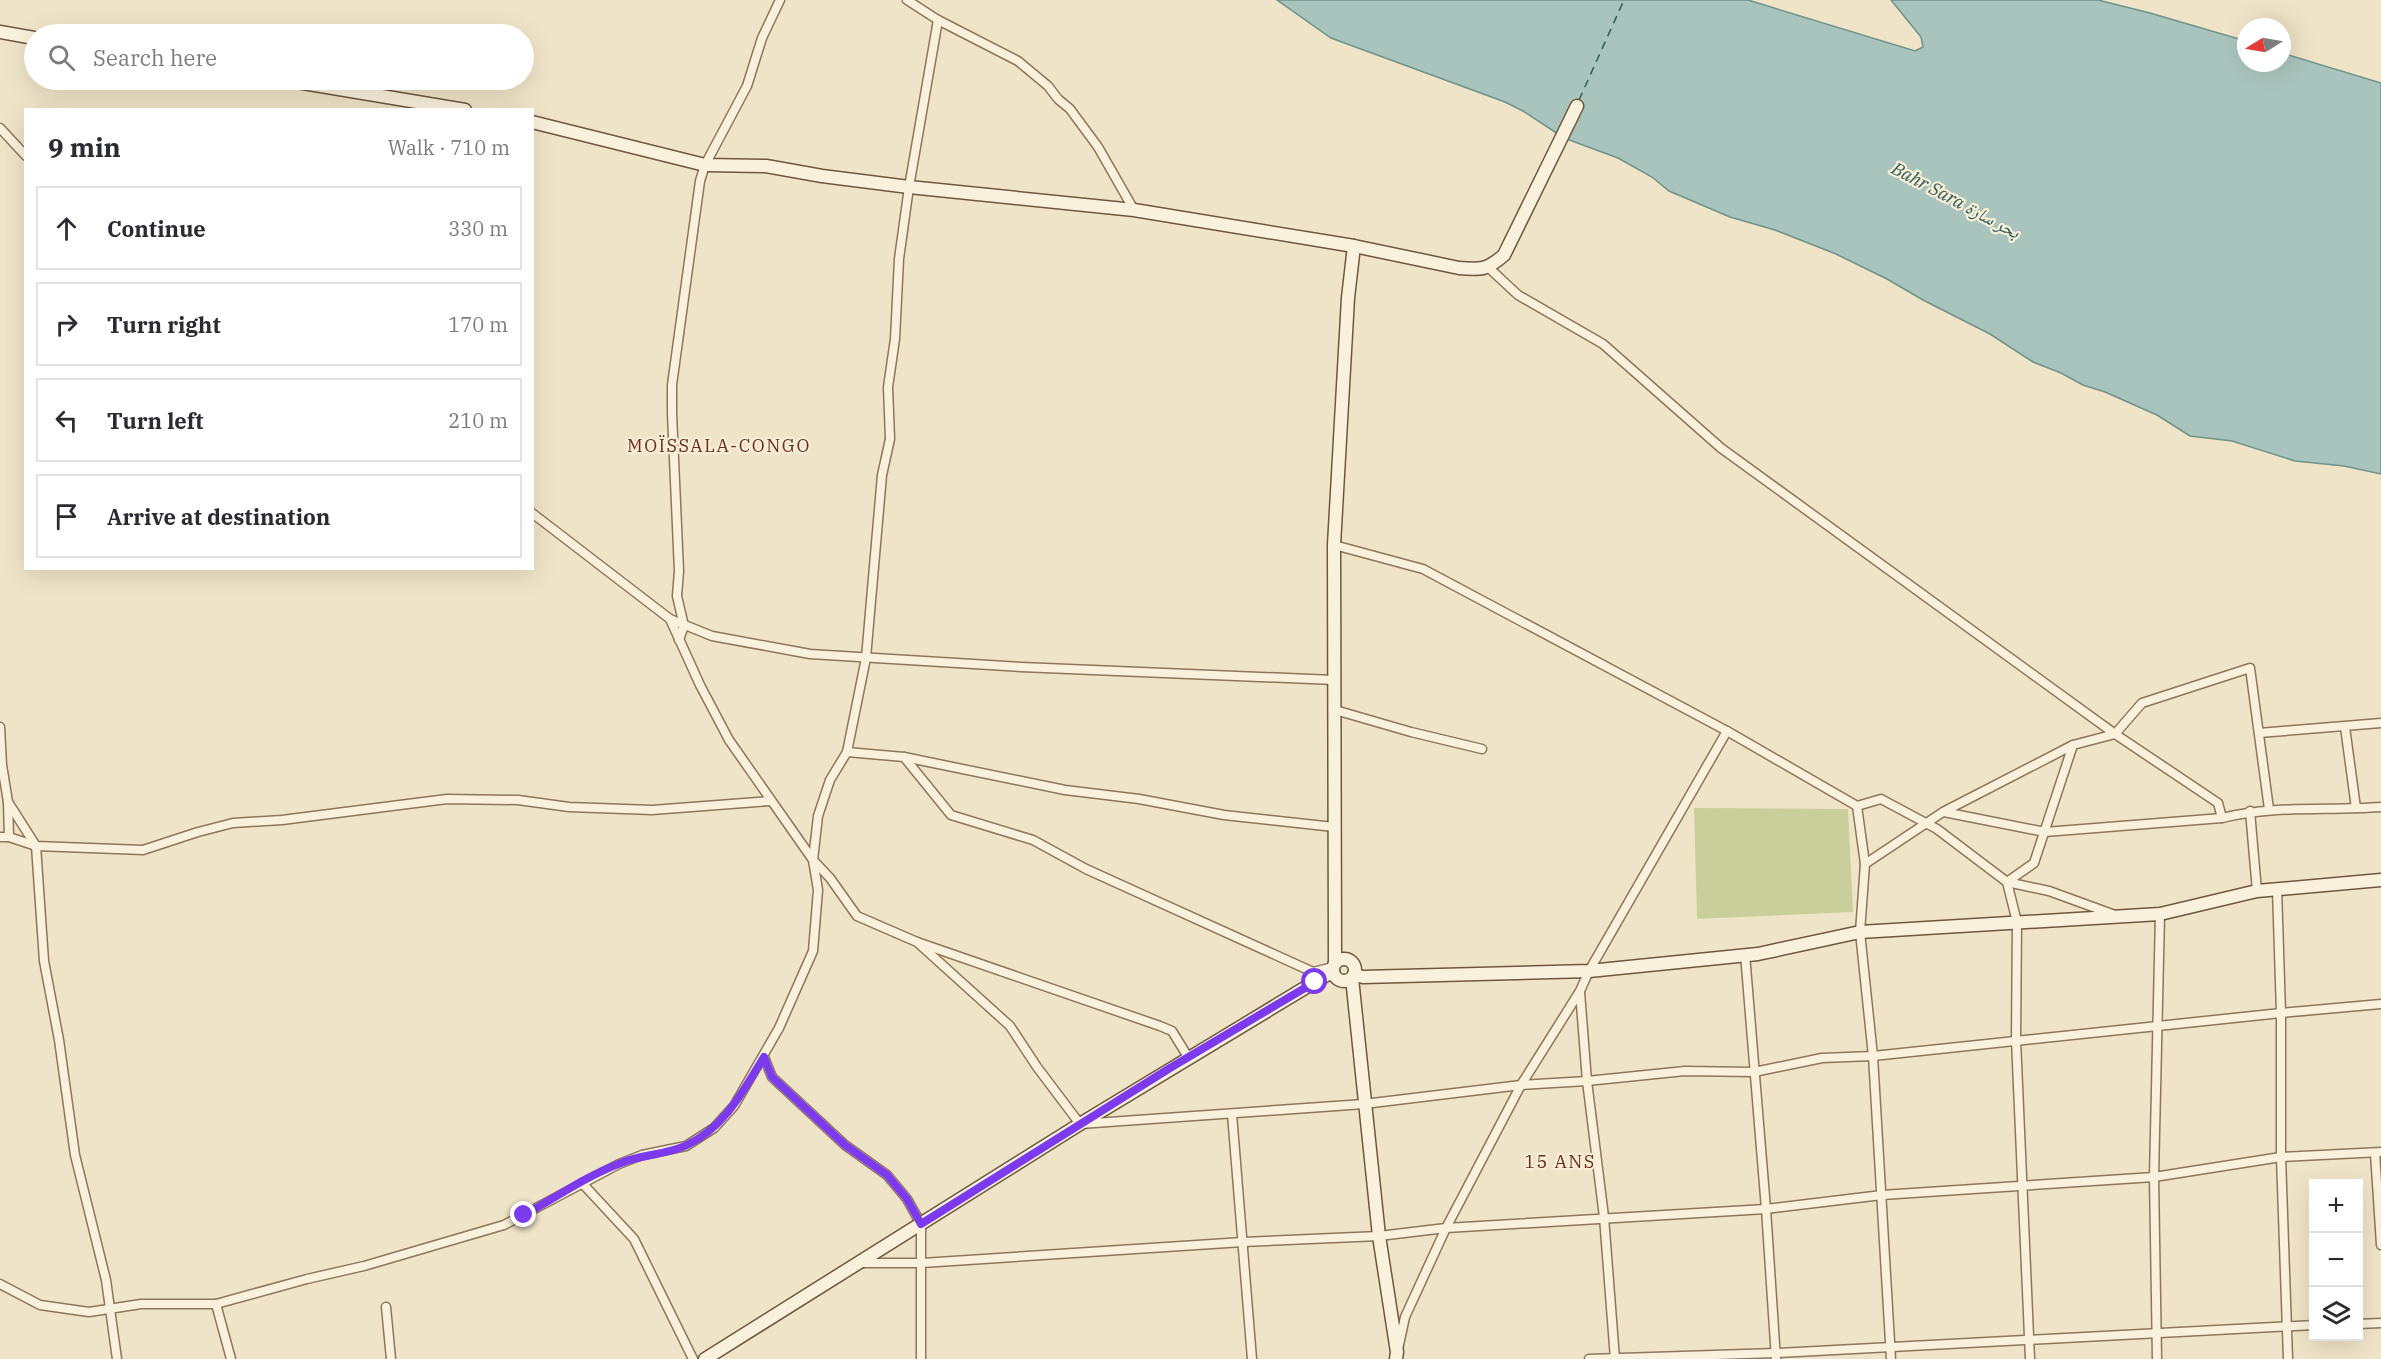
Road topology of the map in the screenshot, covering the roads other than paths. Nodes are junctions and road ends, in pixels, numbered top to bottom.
1 (780, 0) edge
2 (907, 0) edge
3 (938, 20) junction
4 (0, 32) edge
5 (24, 36) edge
6 (345, 90) edge
7 (1577, 106) dead end
8 (453, 108) edge
9 (534, 122) edge
10 (0, 128) edge
11 (24, 154) edge
12 (705, 165) junction
13 (909, 187) junction
14 (1134, 210) junction
15 (1354, 246) junction
16 (1489, 268) junction
17 (534, 515) edge
18 (1334, 545) junction
19 (670, 619) junction
20 (684, 626) junction
21 (679, 640) junction
22 (866, 658) junction
23 (1334, 680) junction
24 (1335, 710) junction
25 (2381, 723) edge
26 (2345, 727) junction
27 (0, 728) edge
28 (1727, 731) junction
29 (2259, 733) junction
30 (2115, 734) junction
31 (2073, 745) junction
32 (1482, 749) dead end
33 (847, 752) junction
34 (904, 757) junction
35 (770, 801) junction
36 (8, 802) junction
37 (1857, 806) junction
38 (2381, 807) edge
39 (2356, 808) junction
40 (2269, 810) junction
41 (2250, 811) junction
42 (1943, 812) junction
43 (2222, 818) junction
44 (1925, 822) junction
45 (1334, 827) junction
46 (2045, 832) junction
47 (4, 837) edge
48 (36, 846) junction
49 (813, 860) junction
50 (1865, 864) junction
51 (2381, 880) edge
52 (2007, 882) junction
53 (2277, 889) junction
54 (2258, 891) junction
55 (2160, 914) junction
56 (2118, 916) junction
57 (2017, 922) junction
58 (1860, 932) junction
59 (917, 942) junction
60 (1745, 954) junction
61 (1334, 967) junction
62 (1589, 970) junction
63 (1353, 977) junction
64 (1580, 991) junction
65 (2381, 1004) edge
66 (2281, 1012) junction
67 (2156, 1026) junction
68 (2016, 1040) junction
69 (1873, 1056) junction
70 (764, 1057) junction
71 (1188, 1058) junction
72 (1754, 1072) junction
73 (1587, 1081) junction
74 (1521, 1084) junction
75 (1364, 1104) junction
76 (1232, 1114) junction
77 (1080, 1124) junction
78 (2378, 1152) edge
79 (2281, 1157) junction
80 (2154, 1177) junction
81 (582, 1183) junction
82 (2024, 1186) junction
83 (1882, 1195) junction
84 (1766, 1209) junction
85 (1604, 1217) junction
86 (921, 1224) junction
87 (1446, 1228) junction
88 (1379, 1236) junction
89 (1243, 1242) junction
90 (2381, 1245) edge
91 (858, 1263) junction
92 (922, 1263) junction
93 (0, 1284) edge
94 (216, 1304) junction
95 (386, 1307) dead end
96 (110, 1309) junction
97 (2381, 1323) edge
98 (2363, 1324) edge
99 (2287, 1325) junction
100 (2309, 1325) edge
101 (2157, 1332) junction
102 (2030, 1339) junction
103 (1890, 1346) junction
104 (1396, 1355) edge
105 (1776, 1356) edge
106 (117, 1359) edge
107 (231, 1359) edge
108 (391, 1359) edge
109 (693, 1359) edge
110 (705, 1359) edge
111 (921, 1359) edge
112 (1252, 1359) edge
113 (1588, 1359) edge
114 (1615, 1359) edge
115 (1891, 1359) edge
116 (2030, 1359) edge
117 (2157, 1359) edge
118 (2288, 1359) edge

1 - 12 street
2 - 3 street
3 - 13 street
3 - 14 street
4 - 5 main road
6 - 8 main road
7 - 16 main road
9 - 12 main road
10 - 11 street
12 - 13 main road
12 - 20 street
13 - 14 main road
13 - 22 street
14 - 15 main road
15 - 16 main road
15 - 18 main road
16 - 30 street
17 - 19 street
18 - 23 main road
18 - 28 street
19 - 20 street
19 - 21 street
20 - 21 street
20 - 22 street
21 - 35 street
22 - 23 street
22 - 33 street
23 - 24 main road
24 - 32 street
24 - 45 main road
25 - 26 street
26 - 29 street
26 - 39 street
27 - 36 street
28 - 37 street
28 - 62 street
29 - 30 street
29 - 40 street
30 - 31 street
30 - 43 street
31 - 42 street
31 - 46 street
33 - 34 street
33 - 49 street
34 - 45 street
34 - 61 street
35 - 48 street
35 - 49 street
36 - 47 street
36 - 48 street
37 - 44 street
37 - 50 street
38 - 39 street
39 - 40 street
40 - 41 street
41 - 43 street
41 - 54 street
42 - 44 street
42 - 46 street
43 - 46 street
44 - 50 street
44 - 52 street
45 - 61 main road
46 - 52 street
47 - 48 street
48 - 96 street
49 - 59 street
49 - 70 street
50 - 58 street
51 - 53 main road
52 - 56 street
52 - 57 street
53 - 54 main road
53 - 66 street
54 - 55 main road
55 - 56 main road
55 - 67 street
56 - 57 main road
57 - 58 main road
57 - 68 street
58 - 60 main road
58 - 69 street
59 - 71 street
59 - 77 street
60 - 62 main road
60 - 72 street
61 - 63 main road
61 - 63 main road
61 - 71 main road
62 - 63 main road
62 - 64 street
63 - 75 main road
64 - 73 street
64 - 74 street
65 - 66 street
66 - 67 street
66 - 79 street
67 - 68 street
67 - 80 street
68 - 69 street
68 - 82 street
69 - 72 street
69 - 83 street
70 - 81 street
70 - 86 street
71 - 77 main road
72 - 73 street
72 - 84 street
73 - 74 street
73 - 85 street
74 - 75 street
74 - 87 street
75 - 76 street
75 - 88 main road
76 - 77 street
76 - 89 street
77 - 86 main road
78 - 79 street
78 - 90 street
79 - 80 street
79 - 99 street
80 - 82 street
80 - 101 street
81 - 94 street
81 - 109 street
82 - 83 street
82 - 102 street
83 - 84 street
83 - 103 street
84 - 85 street
84 - 105 street
85 - 87 street
85 - 114 street
86 - 91 main road
86 - 92 street
87 - 88 street
87 - 104 street
88 - 89 street
88 - 104 main road
89 - 92 street
89 - 112 street
91 - 92 street
91 - 110 main road
92 - 111 street
93 - 96 street
94 - 96 street
94 - 107 street
95 - 108 street
96 - 106 street
97 - 98 street
99 - 100 street
99 - 101 street
99 - 118 street
101 - 102 street
101 - 117 street
102 - 103 street
102 - 116 street
103 - 105 street
103 - 115 street
105 - 114 street
113 - 114 street

